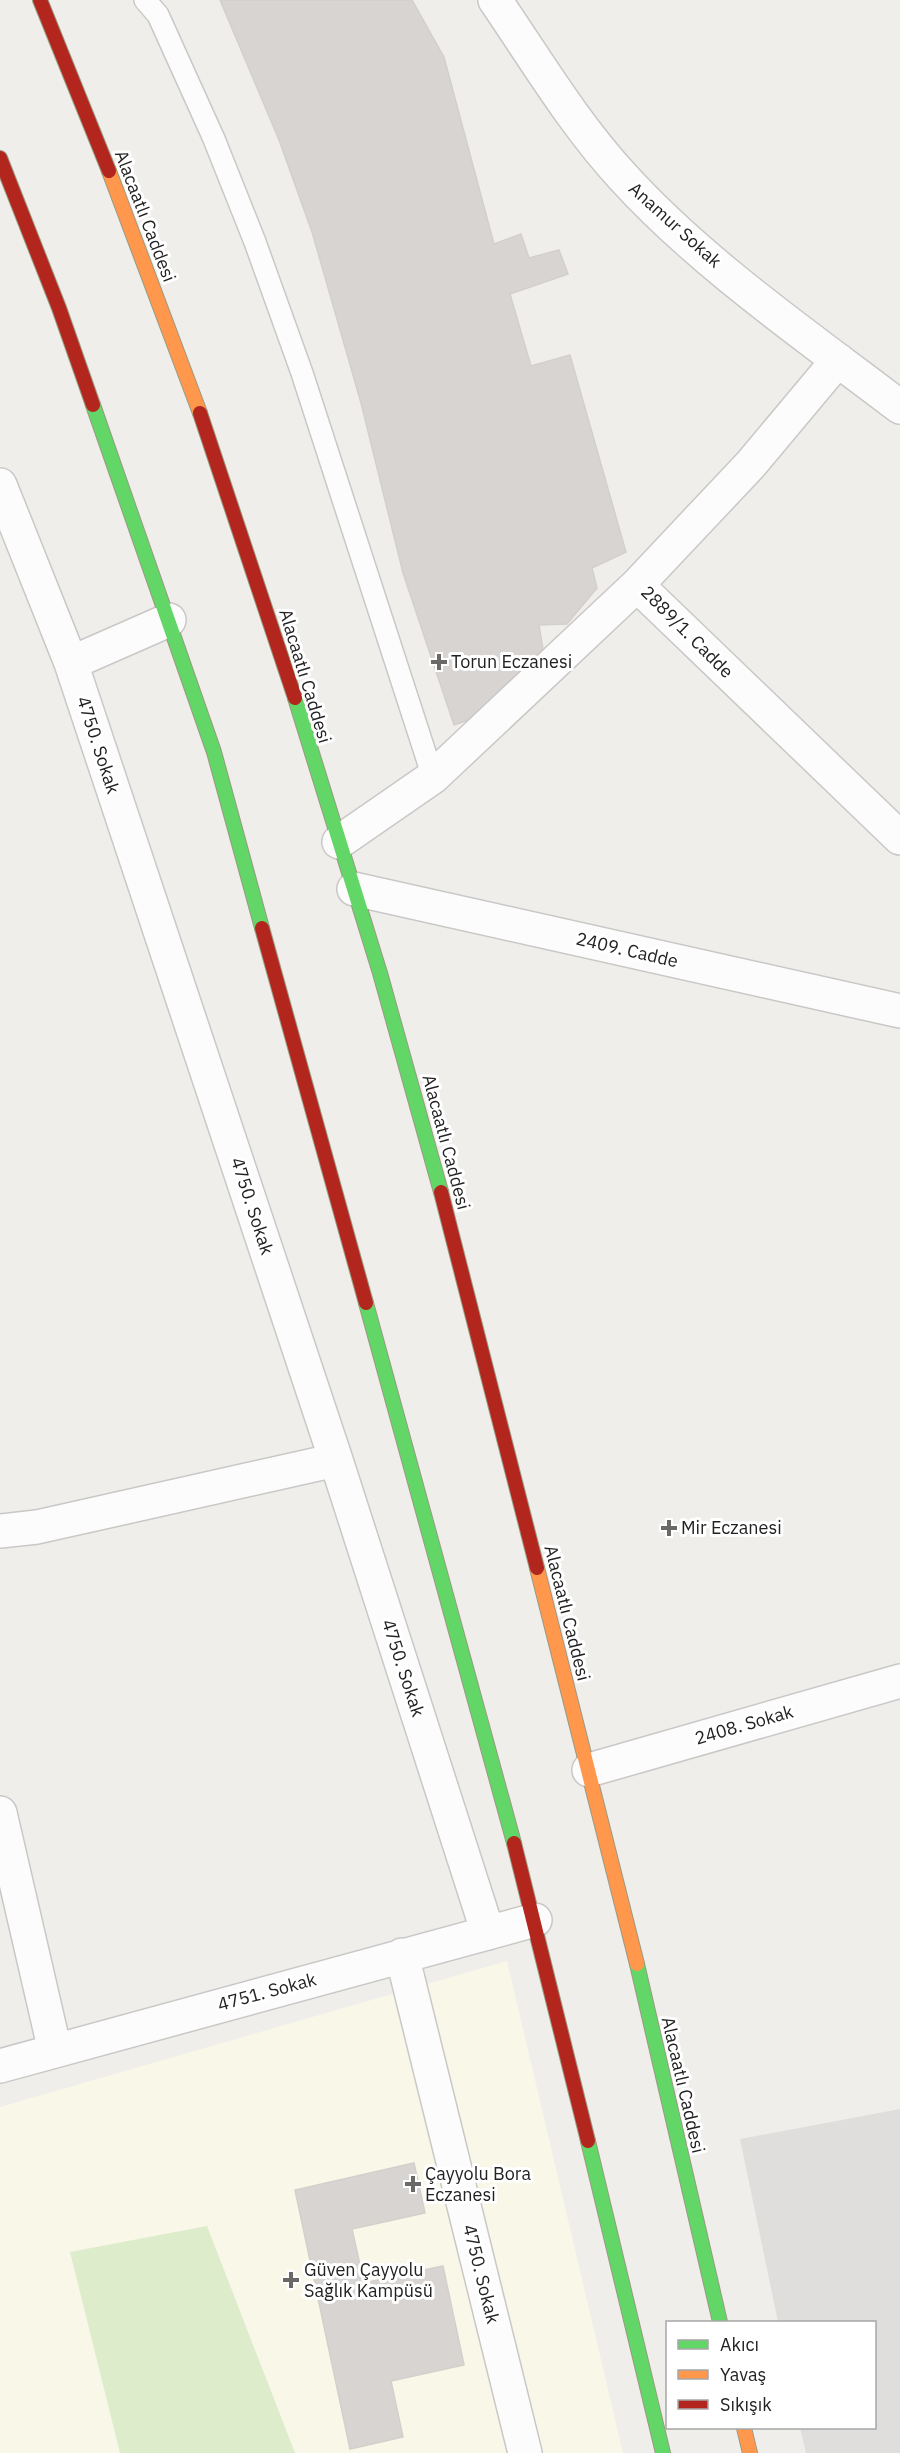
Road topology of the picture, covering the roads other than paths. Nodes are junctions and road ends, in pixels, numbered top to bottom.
1 (40, 0) edge
2 (145, 0) edge
3 (495, 0) edge
4 (0, 158) edge
5 (838, 360) junction
6 (900, 406) edge
7 (0, 485) edge
8 (636, 585) junction
9 (169, 620) junction
10 (71, 663) junction
11 (433, 777) junction
12 (900, 838) edge
13 (339, 842) junction
14 (354, 889) junction
15 (900, 1011) edge
16 (336, 1460) junction
17 (0, 1531) edge
18 (900, 1681) edge
19 (589, 1770) junction
20 (0, 1813) edge
21 (8, 1885) edge
22 (535, 1920) junction
23 (488, 1933) junction
24 (402, 1955) junction
25 (55, 2051) junction
26 (0, 2066) edge
27 (720, 2321) edge
28 (744, 2429) edge
29 (525, 2453) edge
30 (663, 2453) edge
31 (750, 2453) edge

1 - 13 main road, Alacaatlı Caddesi
2 - 11 lane
3 - 5 street, Anamur Sokak
4 - 9 main road
5 - 6 street, Anamur Sokak
5 - 8 street, 2889/1. Cadde
7 - 10 street, 4750. Sokak
8 - 11 street
8 - 12 street, 2889/1. Cadde
9 - 10 street
9 - 22 main road
10 - 16 street, 4750. Sokak
11 - 13 street
13 - 14 main road, Alacaatlı Caddesi
14 - 15 street, 2409. Cadde
14 - 19 main road, Alacaatlı Caddesi
16 - 17 street
16 - 23 street, 4750. Sokak
18 - 19 street, 2408. Sokak
19 - 27 main road, Alacaatlı Caddesi
20 - 21 street
21 - 25 street
22 - 23 street, 4751. Sokak
22 - 30 main road
23 - 24 street, 4751. Sokak
24 - 25 street, 4751. Sokak
24 - 29 street, 4750. Sokak
25 - 26 street, 4751. Sokak
28 - 31 main road

